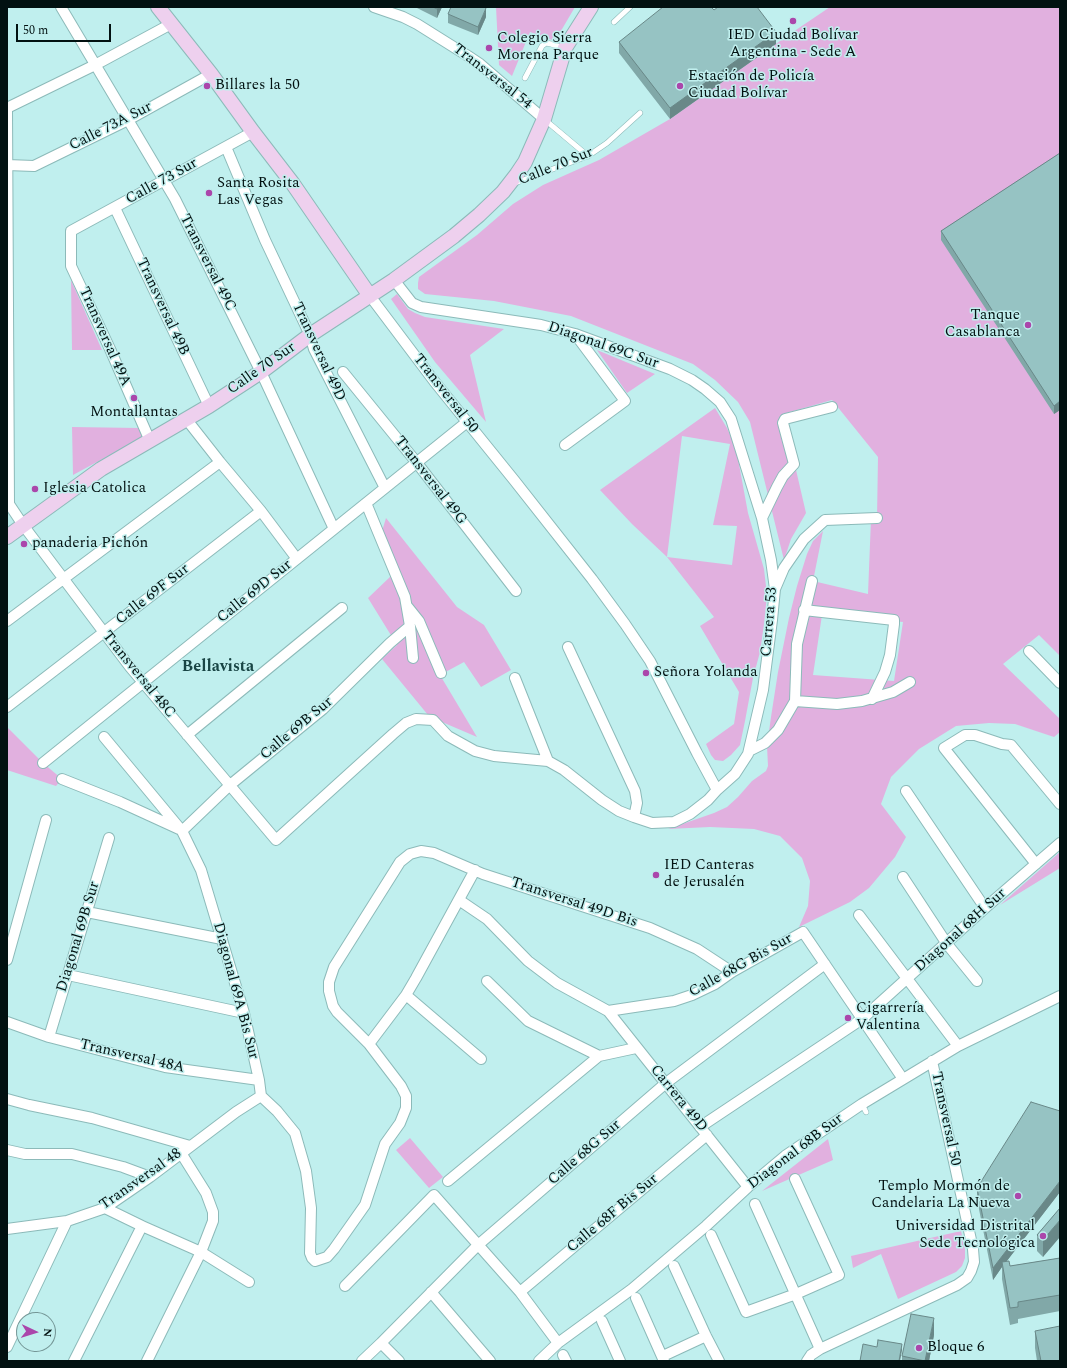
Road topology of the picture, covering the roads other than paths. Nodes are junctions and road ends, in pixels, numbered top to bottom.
1 (61, 7) edge
2 (158, 7) edge
3 (374, 7) edge
4 (591, 7) edge
5 (630, 7) edge
6 (614, 22) dead end
7 (171, 24) junction
8 (565, 48) junction
9 (95, 65) junction
10 (212, 74) junction
11 (525, 78) dead end
12 (7, 108) edge
13 (640, 113) dead end
14 (544, 119) junction
15 (128, 120) junction
16 (253, 132) junction
17 (226, 147) junction
18 (588, 156) junction
19 (7, 165) edge
20 (164, 180) junction
21 (507, 187) junction
22 (115, 208) junction
23 (71, 231) joint
24 (394, 280) junction
25 (370, 296) junction
26 (8, 301) edge
27 (575, 334) junction
28 (310, 335) junction
29 (261, 372) junction
30 (343, 372) dead end
31 (720, 402) joint
32 (209, 406) junction
33 (832, 407) dead end
34 (187, 420) junction
35 (467, 422) junction
36 (150, 441) junction
37 (565, 445) dead end
38 (220, 462) junction
39 (417, 463) junction
40 (385, 488) junction
41 (8, 497) edge
42 (366, 504) junction
43 (261, 511) junction
44 (762, 518) junction
45 (877, 518) dead end
46 (23, 525) junction
47 (334, 529) junction
48 (7, 537) edge
49 (297, 559) junction
50 (63, 579) junction
51 (812, 581) dead end
52 (775, 589) junction
53 (516, 591) dead end
54 (407, 606) junction
55 (342, 608) dead end
56 (804, 610) junction
57 (7, 621) edge
58 (410, 626) junction
59 (104, 633) junction
60 (568, 647) dead end
61 (1029, 650) dead end
62 (413, 658) dead end
63 (440, 672) dead end
64 (515, 678) dead end
65 (142, 682) junction
66 (910, 682) dead end
67 (1060, 684) edge
68 (872, 699) junction
69 (795, 701) junction
70 (7, 707) edge
71 (187, 735) junction
72 (104, 737) dead end
73 (749, 751) junction
74 (548, 761) junction
75 (43, 762) dead end
76 (62, 779) dead end
77 (230, 785) junction
78 (717, 790) junction
79 (906, 791) dead end
80 (1060, 804) edge
81 (634, 817) junction
82 (46, 820) dead end
83 (182, 830) junction
84 (109, 838) dead end
85 (1060, 843) edge
86 (1036, 864) junction
87 (475, 870) junction
88 (903, 877) dead end
89 (459, 900) junction
90 (985, 908) junction
91 (87, 912) junction
92 (859, 914) dead end
93 (222, 939) junction
94 (947, 944) junction
95 (7, 960) edge
96 (825, 964) junction
97 (732, 972) junction
98 (68, 975) junction
99 (907, 979) junction
100 (487, 981) dead end
101 (977, 981) dead end
102 (406, 995) junction
103 (1060, 996) edge
104 (608, 1011) junction
105 (244, 1013) junction
106 (862, 1019) junction
107 (7, 1022) edge
108 (49, 1037) junction
109 (369, 1044) junction
110 (958, 1046) junction
111 (636, 1048) junction
112 (599, 1056) junction
113 (481, 1060) dead end
114 (932, 1061) junction
115 (903, 1079) junction
116 (259, 1080) junction
117 (666, 1083) junction
118 (261, 1096) junction
119 (7, 1099) edge
120 (700, 1127) junction
121 (707, 1136) junction
122 (190, 1146) junction
123 (7, 1150) edge
124 (181, 1153) junction
125 (150, 1177) junction
126 (795, 1178) dead end
127 (448, 1181) dead end
128 (748, 1187) junction
129 (755, 1204) dead end
130 (105, 1208) junction
131 (67, 1221) junction
132 (142, 1226) junction
133 (7, 1229) edge
134 (711, 1235) dead end
135 (478, 1245) junction
136 (201, 1252) junction
137 (674, 1266) dead end
138 (249, 1282) dead end
139 (345, 1286) dead end
140 (431, 1292) junction
141 (520, 1292) junction
142 (796, 1294) junction
143 (636, 1298) dead end
144 (602, 1321) dead end
145 (706, 1336) junction
146 (381, 1343) junction
147 (558, 1343) junction
148 (7, 1347) edge
149 (820, 1348) junction
150 (664, 1359) edge
151 (74, 1361) edge
152 (146, 1361) edge
153 (362, 1361) edge
154 (398, 1361) edge
155 (490, 1361) edge
156 (539, 1361) edge
157 (620, 1361) edge
158 (719, 1361) edge
159 (807, 1361) edge

1 - 9 street, Transversal 49C
2 - 7 street, Transversal 50
3 - 14 street, Transversal 54
4 - 8 street, Calle 70 Sur
5 - 6 lane
7 - 9 street
7 - 10 street, Transversal 50
8 - 11 lane
8 - 14 street, Calle 70 Sur
9 - 12 street
9 - 15 street, Transversal 49C
10 - 15 street, Calle 73A Sur
10 - 16 street, Transversal 50
12 - 19 street
13 - 18 lane, Calle 70 Sur
14 - 18 lane
14 - 21 street, Calle 70 Sur
15 - 19 street, Calle 73A Sur
15 - 20 street, Transversal 49C
16 - 17 street, Calle 73 Sur
16 - 25 street, Transversal 50
17 - 20 street, Calle 73 Sur
17 - 28 street, Transversal 49D
18 - 21 lane, Calle 70 Sur
19 - 26 street
20 - 22 street, Calle 73 Sur
20 - 29 street, Transversal 49C
21 - 24 street, Calle 70 Sur
22 - 23 street, Calle 73 Sur
22 - 32 street, Transversal 49B
23 - 36 street, Transversal 49A
24 - 25 street, Calle 70 Sur
24 - 27 street, Diagonal 69C Sur
25 - 28 street, Calle 70 Sur
25 - 35 street, Transversal 50
26 - 41 street
27 - 31 street, Diagonal 69C Sur
27 - 37 street
28 - 29 street, Calle 70 Sur
28 - 40 street, Transversal 49D
29 - 32 street, Calle 70 Sur
29 - 47 street, Transversal 49C
30 - 39 street, Transversal 49G
31 - 44 street, Carrera 53
32 - 34 street, Calle 70 Sur
33 - 44 street
34 - 36 street, Calle 70 Sur
34 - 38 street
35 - 39 street, Calle 69D Sur
35 - 78 street, Transversal 50
36 - 46 street, Calle 70 Sur
38 - 43 street
38 - 50 street
39 - 40 street, Calle 69D Sur
39 - 53 street, Transversal 49G
40 - 42 street, Calle 69D Sur
41 - 46 street, Transversal 48C
42 - 47 street, Calle 69D Sur
42 - 54 street
43 - 49 street
43 - 59 street, Calle 69F Sur
44 - 52 street, Carrera 53
45 - 52 street
46 - 48 street, Calle 70 Sur
46 - 50 street, Transversal 48C
47 - 49 street, Calle 69D Sur
49 - 65 street, Calle 69D Sur
50 - 57 street
50 - 59 street, Transversal 48C
51 - 56 street
52 - 73 street, Carrera 53
54 - 58 street
54 - 63 street
55 - 71 street
56 - 68 street
56 - 69 street
58 - 62 street
58 - 77 street, Calle 69B Sur
59 - 65 street, Transversal 48C
59 - 70 street, Calle 69F Sur
60 - 81 street
61 - 67 street
64 - 74 street
65 - 71 street, Transversal 48C
65 - 75 street, Calle 69D Sur
66 - 68 street
68 - 69 street
69 - 73 street
71 - 77 street, Transversal 48C
72 - 83 street, Diagonal 69A Bis Sur
73 - 78 street, Carrera 53
74 - 77 street, Transversal 48C
74 - 81 street, Carrera 53
76 - 83 street
77 - 83 street, Calle 69B Sur
78 - 81 street, Carrera 53
79 - 90 street
80 - 86 street
82 - 95 street
83 - 93 street, Diagonal 69A Bis Sur
84 - 91 street, Diagonal 69B Sur
85 - 86 street, Diagonal 68H Sur
86 - 90 street, Diagonal 68H Sur
87 - 89 street
87 - 97 street, Transversal 49D Bis
87 - 109 street, Transversal 49D Bis
88 - 94 street
89 - 102 street
89 - 104 street
90 - 94 street, Diagonal 68H Sur
91 - 93 street
91 - 98 street, Diagonal 69B Sur
92 - 99 street
93 - 105 street, Diagonal 69A Bis Sur
94 - 99 street, Diagonal 68H Sur
94 - 101 street
96 - 97 street, Calle 68G Bis Sur
96 - 106 street
96 - 117 street, Calle 68G Sur
97 - 104 street, Calle 68G Bis Sur
98 - 105 street
98 - 108 street, Diagonal 69B Sur
99 - 106 street, Diagonal 68H Sur
99 - 110 street
100 - 112 street
102 - 109 street
102 - 113 street
103 - 110 street, Diagonal 68B Sur
104 - 111 street, Carrera 49D
105 - 116 street, Diagonal 69A Bis Sur
106 - 115 street
106 - 120 street
107 - 108 street, Transversal 48A
108 - 116 street, Transversal 48A
109 - 118 street
110 - 114 street, Diagonal 68B Sur
111 - 112 street
111 - 117 street, Carrera 49D
112 - 127 street
114 - 115 street, Diagonal 68B Sur
114 - 149 street, Transversal 50
115 - 128 street, Diagonal 68B Sur
116 - 118 street, Diagonal 69A Bis Sur
117 - 120 street, Carrera 49D
117 - 135 street, Calle 68G Sur
118 - 122 street, Transversal 48
119 - 122 street
120 - 121 street, Carrera 49D
121 - 128 street, Carrera 49D
121 - 141 street, Calle 68F Bis Sur
122 - 124 street, Transversal 48
123 - 125 street
124 - 125 street, Transversal 48
124 - 136 street
125 - 130 street, Transversal 48
126 - 142 street
128 - 147 street, Diagonal 68B Sur
129 - 142 street
130 - 131 street, Transversal 48
130 - 132 street
131 - 133 street, Transversal 48
131 - 148 street
132 - 136 street
132 - 151 street
134 - 142 street
135 - 139 street
135 - 140 street, Calle 68G Sur
135 - 141 street
136 - 138 street
136 - 152 street
137 - 145 street
140 - 146 street, Calle 68G Sur
140 - 155 street
141 - 147 street
142 - 149 street
143 - 150 street
144 - 157 street
145 - 150 street
145 - 158 street
146 - 153 street, Calle 68G Sur
146 - 154 street
147 - 156 street, Diagonal 68B Sur
149 - 159 street

